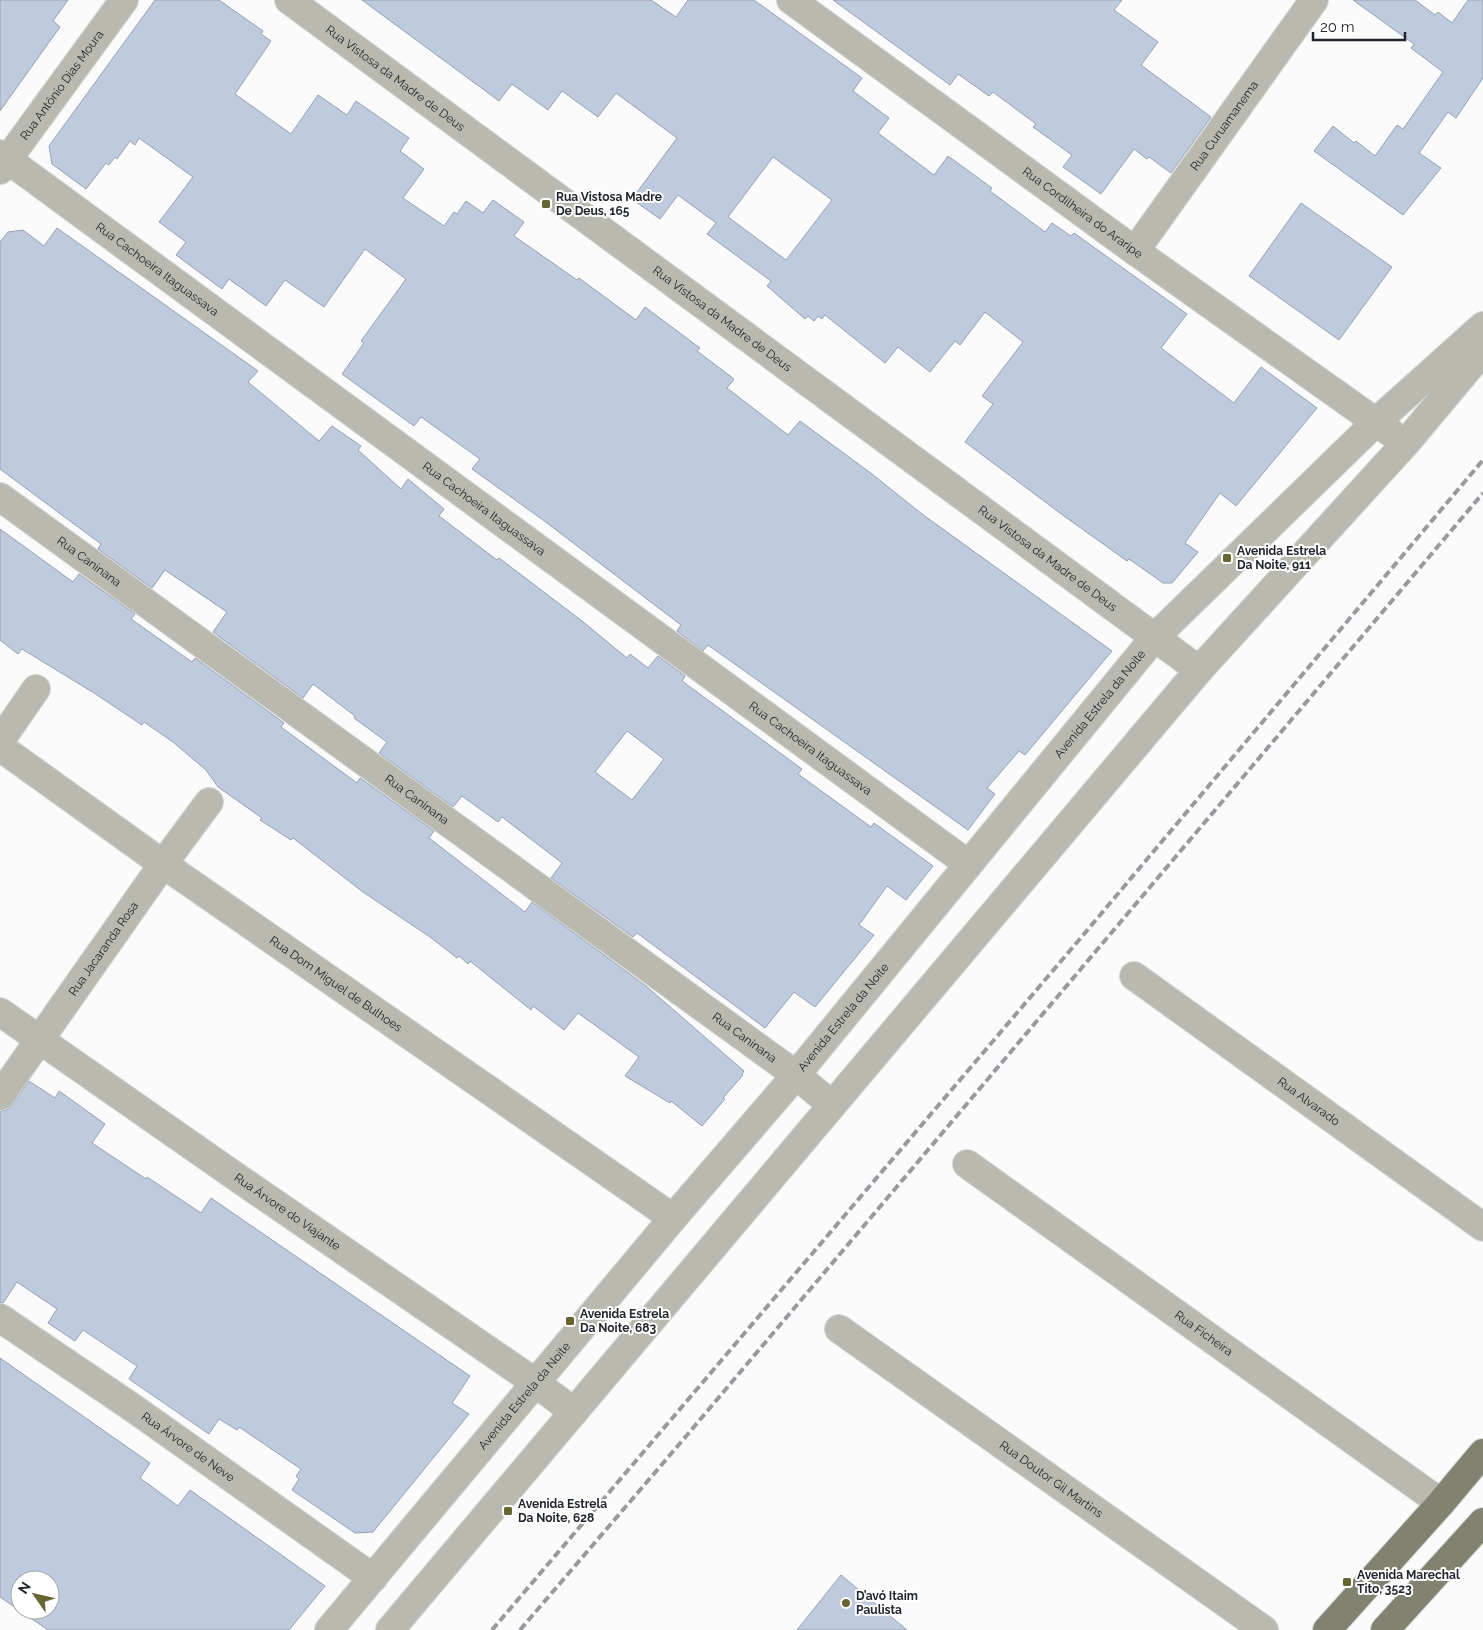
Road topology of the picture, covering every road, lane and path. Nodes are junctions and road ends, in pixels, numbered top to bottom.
1 (124, 0) edge
2 (289, 0) edge
3 (791, 0) edge
4 (1314, 0) edge
5 (3, 161) edge
6 (1135, 252) junction
7 (1483, 326) edge
8 (1483, 351) edge
9 (1376, 422) junction
10 (1404, 444) junction
11 (0, 497) edge
12 (1154, 638) junction
13 (1198, 670) junction
14 (36, 689) dead end
15 (0, 741) edge
16 (0, 747) edge
17 (209, 802) dead end
18 (164, 864) junction
19 (968, 864) junction
20 (1134, 976) dead end
21 (0, 1012) edge
22 (40, 1040) junction
23 (796, 1075) junction
24 (0, 1096) edge
25 (832, 1105) junction
26 (967, 1164) dead end
27 (673, 1218) junction
28 (1483, 1227) edge
29 (0, 1318) edge
30 (839, 1329) dead end
31 (536, 1383) junction
32 (574, 1412) junction
33 (1483, 1453) edge
34 (1441, 1503) junction
35 (1483, 1522) edge
36 (373, 1578) junction
37 (329, 1630) edge
38 (390, 1630) edge
39 (1264, 1630) edge
40 (1328, 1630) edge
41 (1385, 1630) edge

1 - 5 street, Rua Antônio Dias Moura
2 - 12 street, Rua Vistosa da Madre de Deus
3 - 6 street, Rua Cordilheira do Araripe
4 - 6 street, Rua Curuamanema
5 - 19 street, Rua Cachoeira Itaguassava
6 - 9 street, Rua Cordilheira do Araripe
7 - 9 street, Avenida Estrela da Noite
8 - 10 street
9 - 10 street, Rua Cordilheira do Araripe
9 - 12 street, Avenida Estrela da Noite
10 - 13 street
11 - 23 street, Rua Caninana
12 - 13 street, Rua Vistosa da Madre de Deus
12 - 19 street, Avenida Estrela da Noite
13 - 25 street
14 - 15 street
16 - 18 street, Rua Dom Miguel de Bulhoes
17 - 18 street, Rua Jacaranda Rosa
18 - 22 street, Rua Jacaranda Rosa
18 - 27 street, Rua Dom Miguel de Bulhoes
19 - 23 street, Avenida Estrela da Noite
20 - 28 street, Rua Alvarado
21 - 22 street, Rua Árvore do Viajante
22 - 24 street, Rua Jacaranda Rosa
22 - 31 street, Rua Árvore do Viajante
23 - 25 street, Rua Caninana
23 - 27 street, Avenida Estrela da Noite
25 - 32 street
26 - 34 street, Rua Ficheira
27 - 31 street, Avenida Estrela da Noite
29 - 36 street, Rua Árvore de Neve
30 - 39 street, Rua Doutor Gil Martins
31 - 32 street, Rua Árvore do Viajante
31 - 36 street, Avenida Estrela da Noite
32 - 38 street
33 - 34 main road
34 - 40 main road
35 - 41 main road
36 - 37 street, Avenida Estrela da Noite

